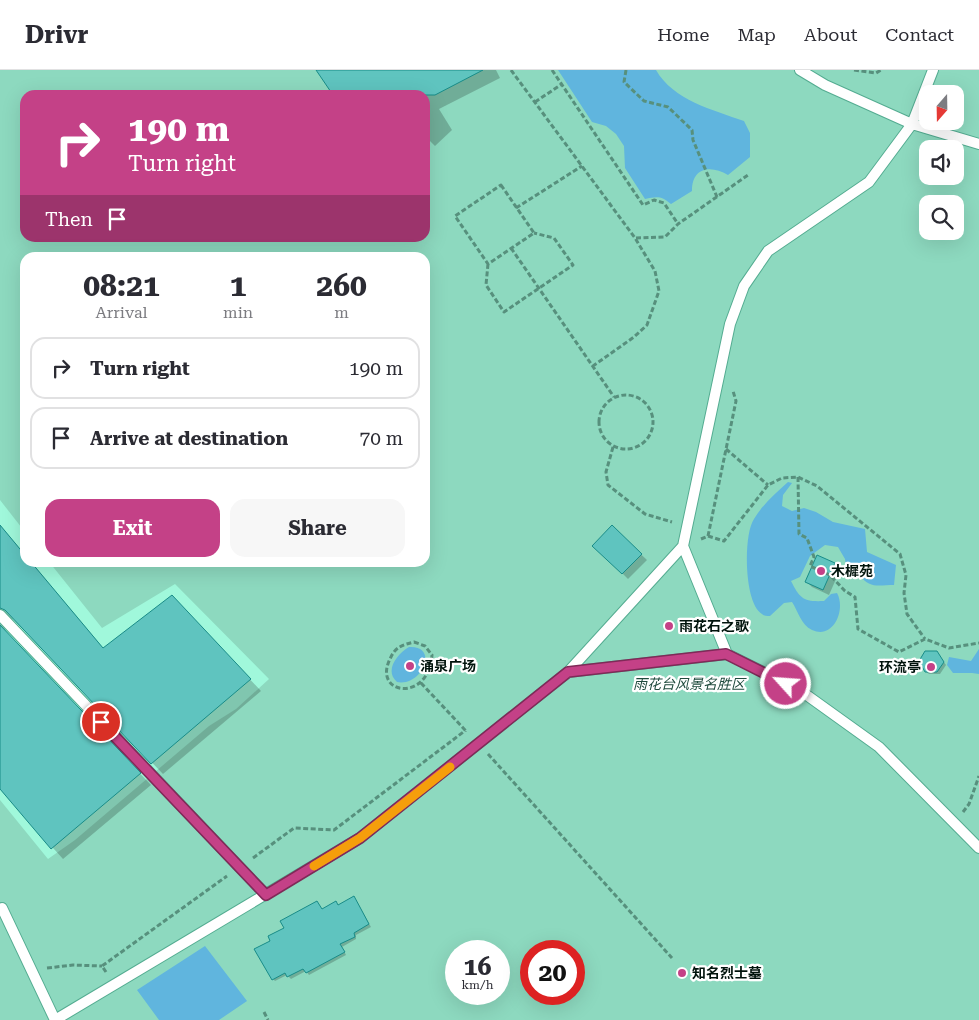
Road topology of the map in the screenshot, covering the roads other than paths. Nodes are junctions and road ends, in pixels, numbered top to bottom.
1 (800, 70) edge
2 (933, 70) edge
3 (912, 124) junction
4 (979, 144) edge
5 (683, 546) junction
6 (0, 615) edge
7 (726, 654) junction
8 (568, 672) junction
9 (979, 848) edge
10 (266, 895) junction
11 (2, 908) dead end
12 (55, 1020) edge

1 - 3 lane
2 - 3 lane
3 - 4 lane
3 - 5 lane
5 - 7 lane
5 - 8 lane
6 - 10 lane
7 - 8 lane
7 - 9 lane
8 - 10 lane
10 - 12 lane
11 - 12 lane

